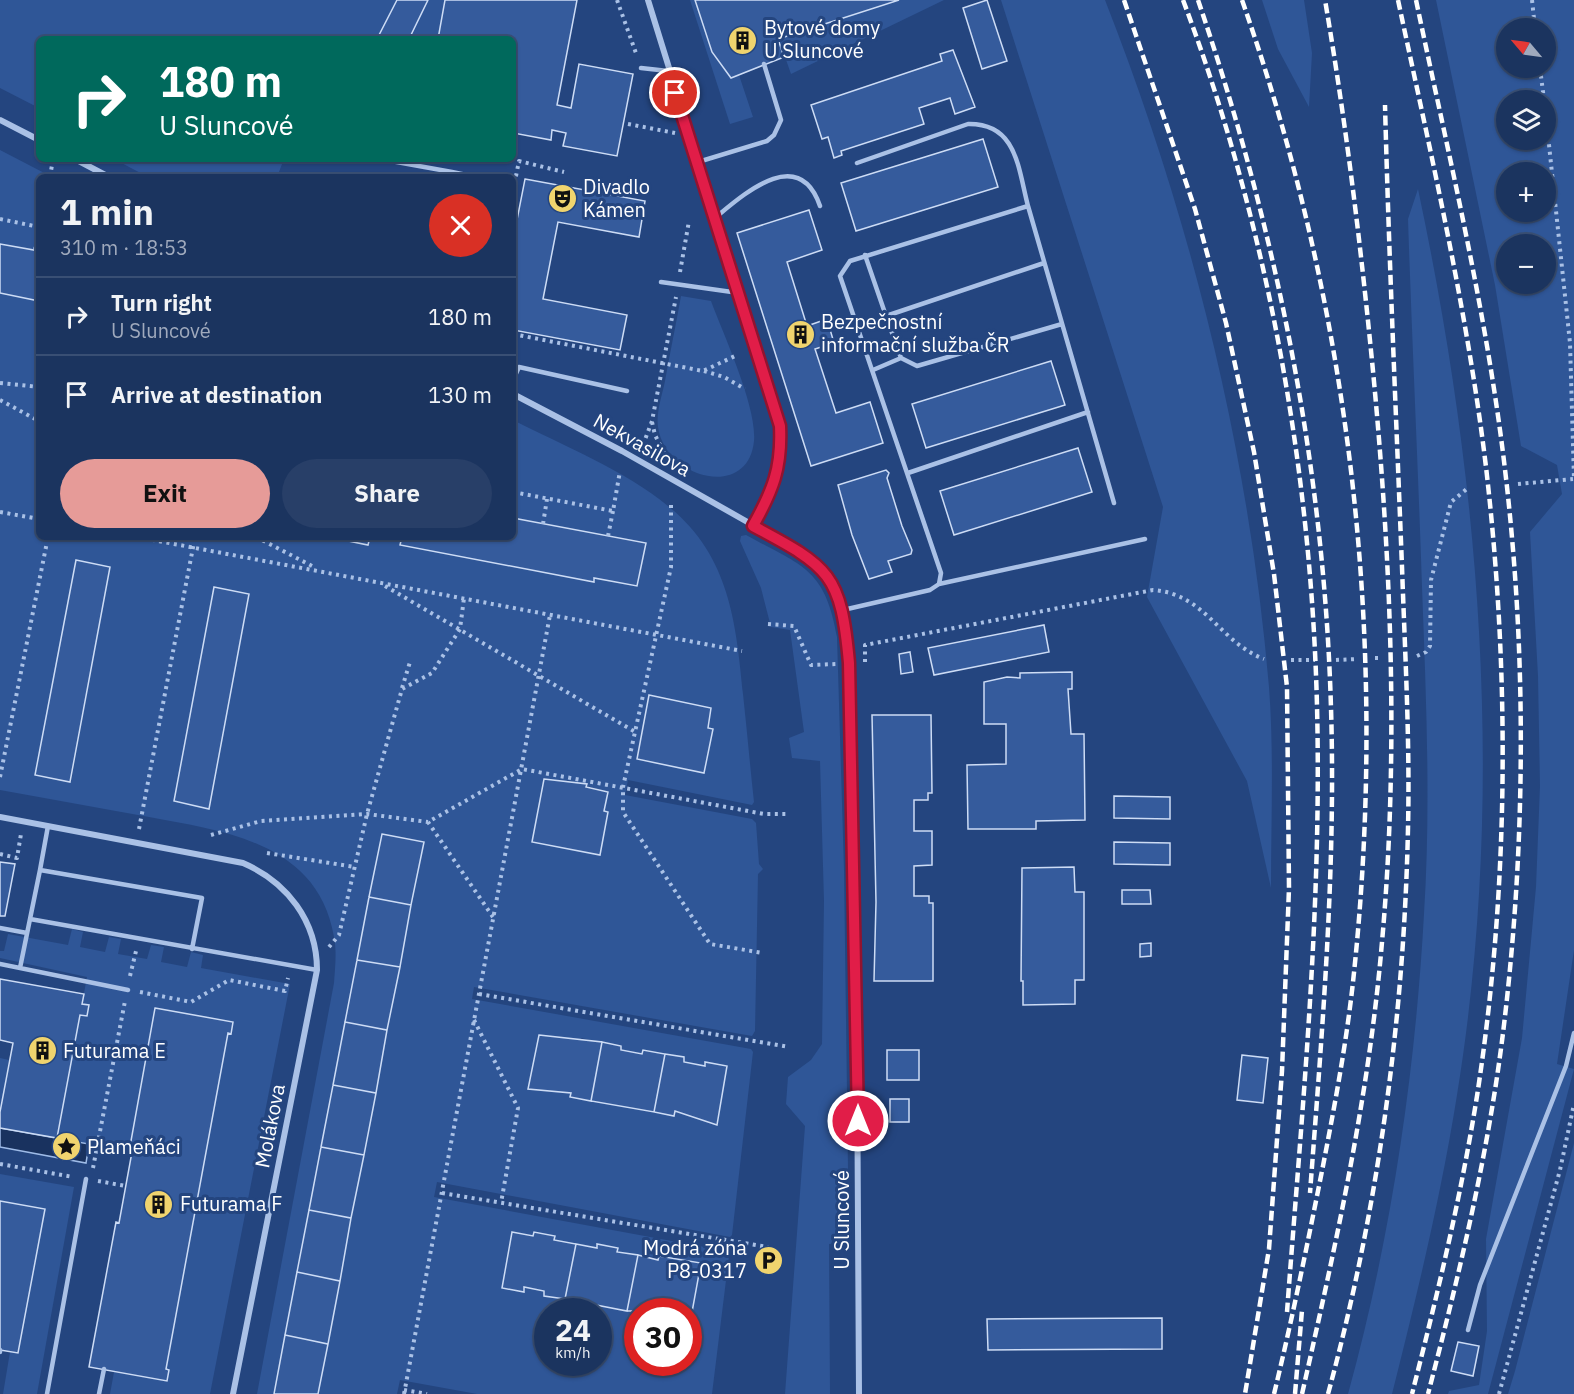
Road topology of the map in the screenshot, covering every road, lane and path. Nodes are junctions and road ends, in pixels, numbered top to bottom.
1 (617, 0) edge
2 (648, 0) edge
3 (1532, 0) edge
4 (1534, 18) edge
5 (764, 64) dead end
6 (641, 68) joint
7 (668, 71) junction
8 (0, 120) edge
9 (628, 124) dead end
10 (690, 136) junction
11 (36, 138) edge
12 (1550, 150) edge
13 (81, 162) edge
14 (394, 162) edge
15 (698, 162) junction
16 (857, 163) dead end
17 (564, 172) dead end
18 (103, 174) edge
19 (451, 174) edge
20 (516, 176) edge
21 (820, 206) dead end
22 (1028, 206) junction
23 (716, 217) junction
24 (0, 219) edge
25 (689, 221) dead end
26 (36, 227) edge
27 (36, 244) edge
28 (35, 250) dead end
29 (865, 255) junction
30 (1044, 263) junction
31 (661, 282) dead end
32 (678, 284) junction
33 (739, 293) junction
34 (886, 316) junction
35 (1062, 324) junction
36 (516, 335) edge
37 (735, 356) dead end
38 (901, 358) junction
39 (664, 364) junction
40 (873, 370) junction
41 (703, 371) junction
42 (516, 374) edge
43 (0, 383) edge
44 (36, 387) edge
45 (745, 389) dead end
46 (627, 391) dead end
47 (516, 396) edge
48 (0, 400) edge
49 (1088, 412) junction
50 (36, 419) edge
51 (652, 421) junction
52 (643, 446) dead end
53 (667, 460) dead end
54 (620, 471) dead end
55 (908, 473) junction
56 (1574, 479) edge
57 (1518, 484) dead end
58 (1468, 488) dead end
59 (516, 493) edge
60 (547, 499) junction
61 (1114, 503) dead end
62 (671, 505) dead end
63 (612, 511) junction
64 (0, 512) edge
65 (36, 518) edge
66 (543, 524) dead end
67 (753, 526) junction
68 (608, 536) dead end
69 (1145, 539) dead end
70 (47, 540) edge
71 (152, 540) edge
72 (194, 540) edge
73 (262, 540) edge
74 (193, 548) junction
75 (322, 571) junction
76 (382, 584) junction
77 (939, 584) junction
78 (464, 598) junction
79 (843, 610) junction
80 (550, 615) junction
81 (768, 624) dead end
82 (460, 629) junction
83 (657, 637) junction
84 (742, 651) dead end
85 (1417, 656) dead end
86 (1264, 659) dead end
87 (1357, 659) dead end
88 (1291, 660) dead end
89 (1315, 660) dead end
90 (1336, 660) dead end
91 (410, 662) dead end
92 (867, 662) dead end
93 (836, 664) dead end
94 (538, 677) junction
95 (402, 689) junction
96 (637, 734) junction
97 (522, 769) junction
98 (0, 777) edge
99 (623, 788) junction
100 (367, 814) junction
101 (788, 814) dead end
102 (0, 817) edge
103 (428, 822) junction
104 (48, 826) junction
105 (211, 835) dead end
106 (137, 842) junction
107 (19, 846) dead end
108 (267, 853) dead end
109 (0, 854) edge
110 (355, 867) junction
111 (40, 870) junction
112 (493, 918) junction
113 (30, 920) junction
114 (0, 928) edge
115 (27, 933) junction
116 (138, 939) junction
117 (192, 949) junction
118 (317, 953) junction
119 (763, 953) dead end
120 (0, 964) edge
121 (290, 966) junction
122 (20, 968) junction
123 (317, 970) junction
124 (128, 990) junction
125 (479, 994) junction
126 (474, 1020) junction
127 (1574, 1033) edge
128 (789, 1047) dead end
129 (1574, 1104) edge
130 (0, 1164) edge
131 (88, 1180) junction
132 (126, 1186) dead end
133 (442, 1193) junction
134 (501, 1203) junction
135 (768, 1247) dead end
136 (1468, 1330) dead end
137 (104, 1370) dead end
138 (404, 1392) edge
139 (47, 1394) edge
140 (99, 1394) edge
141 (233, 1394) edge
142 (427, 1394) edge
143 (859, 1394) edge
144 (1499, 1394) edge

1 - 6 path
2 - 7 street
3 - 4 path
5 - 15 lane
6 - 7 lane
7 - 10 street
8 - 11 street
9 - 10 path
10 - 15 street
12 - 56 path
13 - 18 street
14 - 19 lane
15 - 23 street
16 - 22 lane
17 - 20 path
21 - 23 lane
22 - 29 lane
22 - 30 lane
23 - 33 street
24 - 26 path
25 - 32 path
27 - 28 path
29 - 34 lane
29 - 40 lane
30 - 34 lane
30 - 35 lane
31 - 32 lane
32 - 33 lane
32 - 39 path
33 - 67 street
34 - 38 lane
35 - 38 lane
35 - 49 lane
36 - 39 path
37 - 41 path
38 - 40 lane
39 - 41 path
39 - 51 path
40 - 55 lane
41 - 45 path
42 - 46 lane
43 - 44 path
47 - 67 street, Nekvasilova
48 - 50 path
49 - 55 lane
49 - 61 lane
51 - 52 path
51 - 53 path
54 - 63 path
55 - 77 lane
56 - 57 path
58 - 85 path
59 - 60 path
60 - 63 path
60 - 66 path
62 - 83 path
63 - 68 path
64 - 65 path
67 - 79 street, U Sluncové
69 - 77 lane
70 - 98 path
71 - 74 path
72 - 74 path
73 - 75 path
74 - 75 path
74 - 106 path
75 - 76 path
76 - 78 path
76 - 82 path
77 - 79 lane
78 - 80 path
78 - 82 path
79 - 143 street, U Sluncové
80 - 83 path
80 - 94 path
81 - 93 path
82 - 94 path
82 - 95 path
83 - 84 path
83 - 96 path
86 - 92 path
87 - 90 path
88 - 89 path
91 - 95 path
94 - 96 path
94 - 97 path
95 - 100 path
96 - 99 path
97 - 99 path
97 - 103 path
97 - 112 path
99 - 101 path
99 - 119 path
100 - 103 path
100 - 105 path
100 - 110 path
102 - 104 street, Molákova
103 - 112 path
104 - 106 street, Molákova
104 - 111 lane
106 - 118 street, Molákova
107 - 109 path
108 - 110 path
110 - 118 path
111 - 113 lane
111 - 117 lane
112 - 125 path
113 - 115 lane
113 - 116 lane
114 - 115 lane
115 - 122 lane
116 - 117 lane
116 - 124 path
117 - 121 lane
118 - 123 street, Molákova
120 - 122 lane
121 - 123 lane
121 - 124 path
122 - 124 lane
123 - 141 street, Molákova
124 - 131 path
125 - 126 path
125 - 128 path
126 - 133 path
126 - 134 path
127 - 136 lane
129 - 144 path
130 - 131 path
131 - 132 path
131 - 139 lane
133 - 134 path
133 - 138 path
134 - 135 path
137 - 140 lane
138 - 142 path

